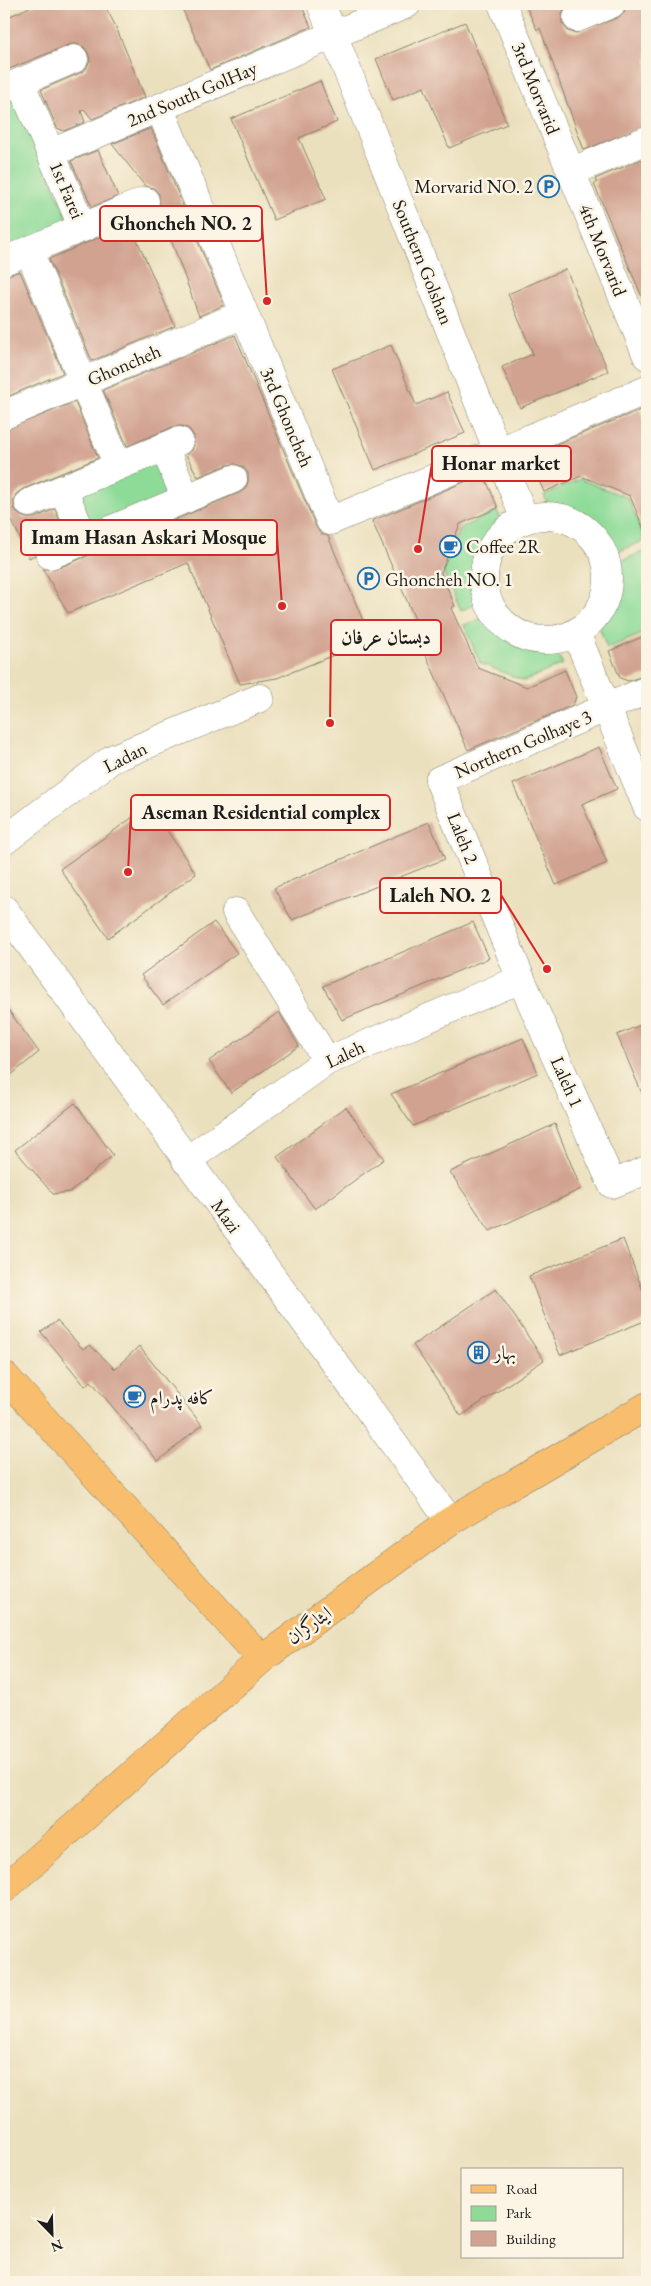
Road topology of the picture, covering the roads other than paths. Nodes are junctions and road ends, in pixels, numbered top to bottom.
1 (321, 4) edge
2 (407, 4) edge
3 (502, 4) edge
4 (611, 4) edge
5 (577, 18) dead end
6 (333, 34) junction
7 (74, 59) dead end
8 (12, 85) edge
9 (160, 109) junction
10 (647, 140) edge
11 (50, 153) junction
12 (571, 172) junction
13 (145, 201) dead end
14 (83, 228) junction
15 (29, 250) junction
16 (4, 261) edge
17 (244, 314) junction
18 (647, 356) edge
19 (82, 382) junction
20 (647, 390) edge
21 (4, 415) edge
22 (499, 452) junction
23 (118, 466) junction
24 (233, 479) dead end
25 (63, 489) junction
26 (186, 498) junction
27 (30, 503) dead end
28 (525, 520) junction
29 (85, 541) junction
30 (50, 555) dead end
31 (576, 633) junction
32 (647, 690) edge
33 (260, 698) dead end
34 (606, 708) junction
35 (439, 780) joint
36 (647, 807) edge
37 (4, 840) edge
38 (4, 909) edge
39 (236, 912) dead end
40 (521, 979) junction
41 (327, 1061) junction
42 (186, 1161) junction
43 (647, 1170) edge
44 (4, 1375) edge
45 (647, 1406) edge
46 (450, 1522) junction
47 (262, 1659) junction
48 (4, 1889) edge

1 - 6 street, Southern Golshan
2 - 6 street, 2nd South GolHay
3 - 12 street, 3rd Morvarid
4 - 5 street
6 - 9 street, 2nd South GolHay
6 - 22 street, Southern Golshan
7 - 8 street
8 - 11 street, 1st Farei
9 - 11 street, 2nd South GolHay
9 - 17 street, 3rd Ghoncheh
10 - 12 street
11 - 14 street, 1st Farei
12 - 18 street, 4th Morvarid
13 - 14 street
14 - 15 street
15 - 16 street
15 - 19 street
17 - 19 street, Ghoncheh
17 - 22 street, 3rd Ghoncheh
19 - 21 street, Ghoncheh
19 - 23 street
20 - 22 street
22 - 28 street, Southern Golshan
23 - 25 street
23 - 26 street
24 - 26 street
25 - 27 street
25 - 29 street
26 - 29 street
28 - 31 street
28 - 31 street
29 - 30 street
31 - 34 street
32 - 34 street, Northern Golhaye 3
33 - 37 street, Ladan
34 - 35 street, Northern Golhaye 3
34 - 36 street
35 - 40 street, Laleh 2
38 - 42 street, Mazi
39 - 41 street
40 - 41 street, Laleh
40 - 43 street, Laleh 1
41 - 42 street, Laleh
42 - 46 street, Mazi
44 - 47 main road
45 - 46 main road, ایثارگران
46 - 47 main road, ایثارگران
47 - 48 main road, ایثارگران

